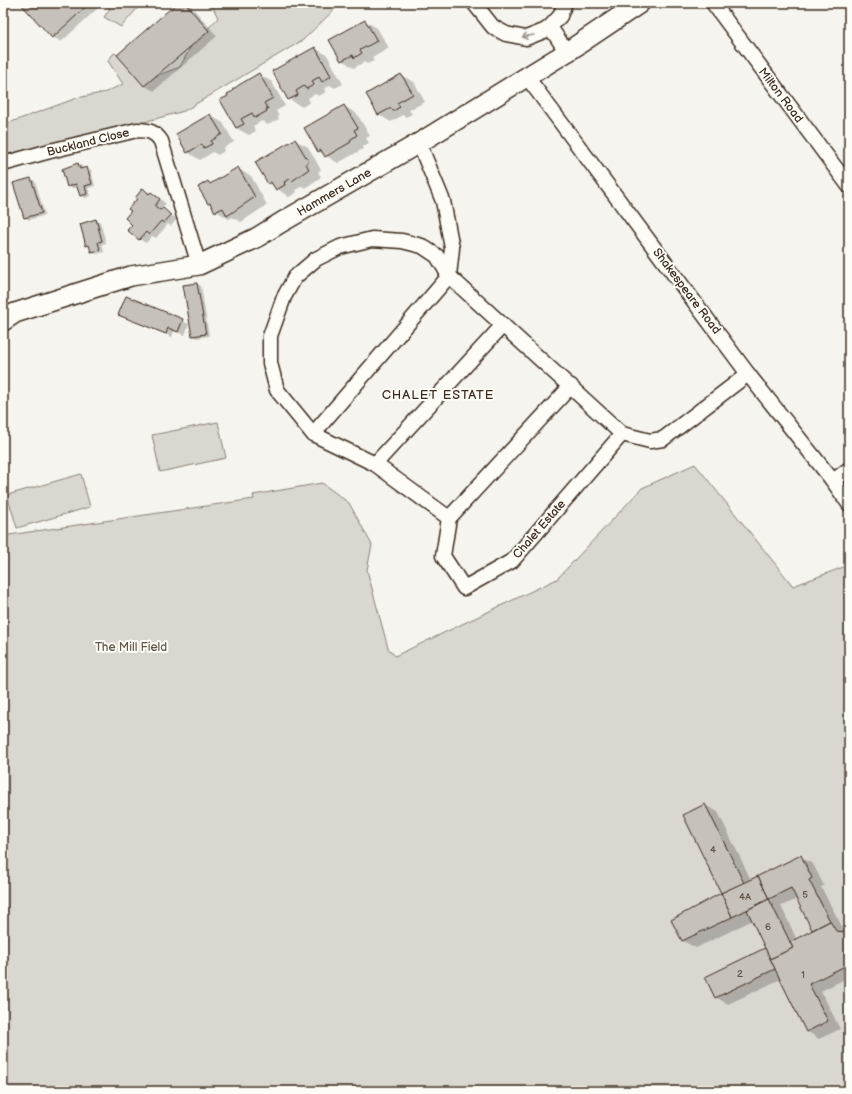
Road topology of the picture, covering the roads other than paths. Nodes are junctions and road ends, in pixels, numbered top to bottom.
1 (565, 3) edge
2 (640, 3) edge
3 (713, 3) edge
4 (479, 6) edge
5 (550, 27) junction
6 (567, 52) junction
7 (527, 77) junction
8 (419, 143) junction
9 (3, 164) edge
10 (849, 186) edge
11 (199, 264) junction
12 (449, 276) junction
13 (3, 321) edge
14 (503, 325) junction
15 (748, 374) junction
16 (571, 386) junction
17 (313, 434) junction
18 (622, 434) junction
19 (375, 464) junction
20 (849, 469) edge
21 (833, 481) junction
22 (849, 504) edge
23 (449, 518) junction

1 - 5 street
2 - 6 main road, Hammers Lane
3 - 10 street, Milton Road
5 -> 4 street
5 - 6 street
6 - 7 main road, Hammers Lane
7 - 8 main road, Hammers Lane
7 - 15 street, Shakespeare Road
8 - 11 main road, Hammers Lane
8 - 12 street
9 - 11 street, Buckland Close
11 - 13 main road, Hammers Lane
12 - 14 street
12 - 17 street
12 - 17 street
14 - 16 street
14 - 19 street
15 - 18 street
15 - 21 street, Shakespeare Road
16 - 18 street
16 - 23 street
17 - 19 street
18 - 23 street, Chalet Estate
19 - 23 street
20 - 21 street
21 - 22 street, Shakespeare Road

